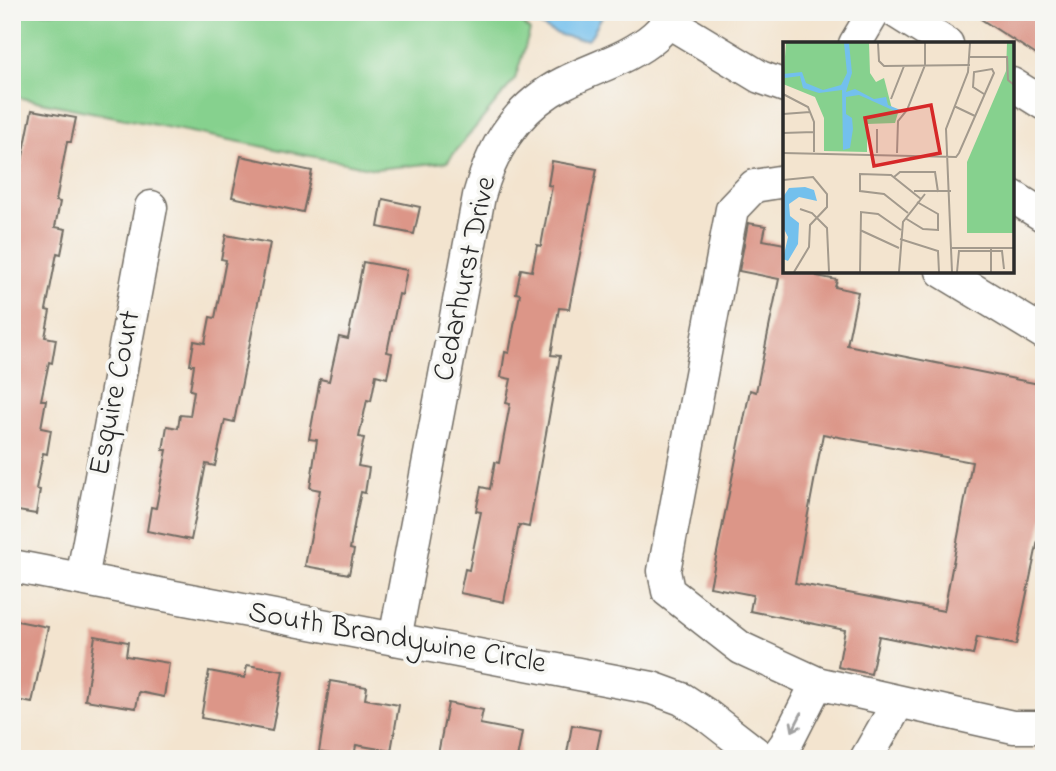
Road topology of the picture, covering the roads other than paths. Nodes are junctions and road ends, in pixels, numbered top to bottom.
1 (874, 12) edge
2 (896, 12) edge
3 (673, 17) edge
4 (856, 42) edge
5 (944, 42) edge
6 (783, 85) edge
7 (1014, 85) edge
8 (1044, 104) edge
9 (783, 181) edge
10 (1014, 197) edge
11 (151, 207) dead end
12 (1044, 216) edge
13 (945, 273) edge
14 (1044, 333) edge
15 (12, 566) edge
16 (82, 579) junction
17 (395, 639) junction
18 (817, 684) junction
19 (898, 703) junction
20 (1044, 727) edge
21 (763, 759) edge
22 (775, 759) edge
23 (866, 759) edge

1 - 4 street
2 - 5 street
3 - 6 street
3 - 17 street, Cedarhurst Drive
7 - 8 street
9 - 18 street
10 - 12 street
11 - 16 street, Esquire Court
13 - 14 street
15 - 16 street, South Brandywine Circle
16 - 17 street, South Brandywine Circle
17 - 21 street, South Brandywine Circle
18 - 19 street
18 -> 22 street
19 - 20 street
19 - 23 street

